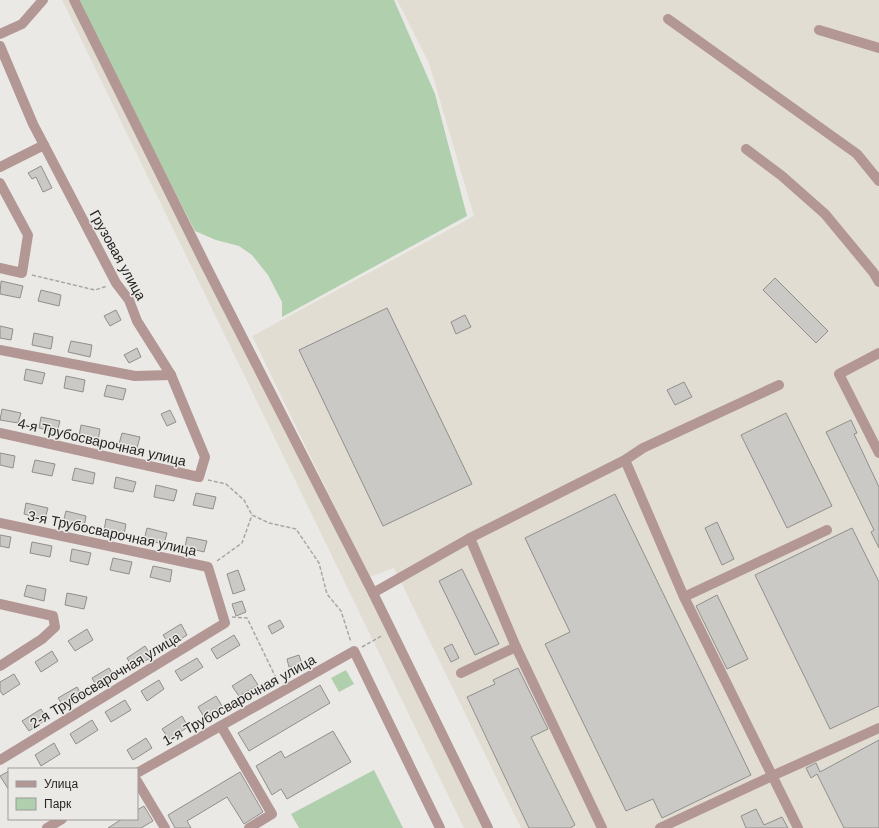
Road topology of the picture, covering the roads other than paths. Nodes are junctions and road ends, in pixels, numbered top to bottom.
1 (43, 0) edge
2 (74, 0) edge
3 (668, 19) dead end
4 (819, 30) dead end
5 (0, 34) edge
6 (0, 46) edge
7 (879, 48) edge
8 (44, 145) junction
9 (746, 149) dead end
10 (0, 167) edge
11 (879, 181) edge
12 (0, 183) edge
13 (0, 268) edge
14 (879, 282) edge
15 (0, 350) edge
16 (879, 353) edge
17 (171, 375) junction
18 (779, 385) dead end
19 (0, 433) edge
20 (879, 453) edge
21 (625, 460) junction
22 (199, 477) joint
23 (0, 523) edge
24 (827, 530) dead end
25 (470, 538) junction
26 (373, 593) junction
27 (684, 597) junction
28 (0, 604) edge
29 (224, 620) joint
30 (516, 647) junction
31 (0, 666) edge
32 (461, 673) dead end
33 (221, 726) junction
34 (879, 728) edge
35 (0, 760) edge
36 (138, 772) edge
37 (772, 776) junction
38 (138, 783) edge
39 (60, 820) edge
40 (47, 828) edge
41 (164, 828) edge
42 (250, 828) edge
43 (440, 828) edge
44 (488, 828) edge
45 (602, 828) edge
46 (660, 828) edge
47 (798, 828) edge

1 - 5 street
2 - 26 street
3 - 11 street
4 - 7 street
6 - 8 street, Грузовая улица
8 - 10 street
8 - 17 street, Грузовая улица
9 - 14 street
12 - 13 street
15 - 17 street
16 - 20 street
17 - 22 street, Грузовая улица
18 - 21 street
19 - 22 street, 4-я Трубосварочная улица
21 - 25 street
21 - 27 street
23 - 29 street, 3-я Трубосварочная улица
24 - 27 street
25 - 26 street
25 - 30 street
26 - 44 street
27 - 37 street
28 - 31 street
29 - 35 street, 2-я Трубосварочная улица
30 - 32 street
30 - 45 street
33 - 36 street, 1-я Трубосварочная улица
33 - 42 street
33 - 43 street, 1-я Трубосварочная улица
34 - 37 street
37 - 46 street
37 - 47 street
38 - 41 street
39 - 40 street

